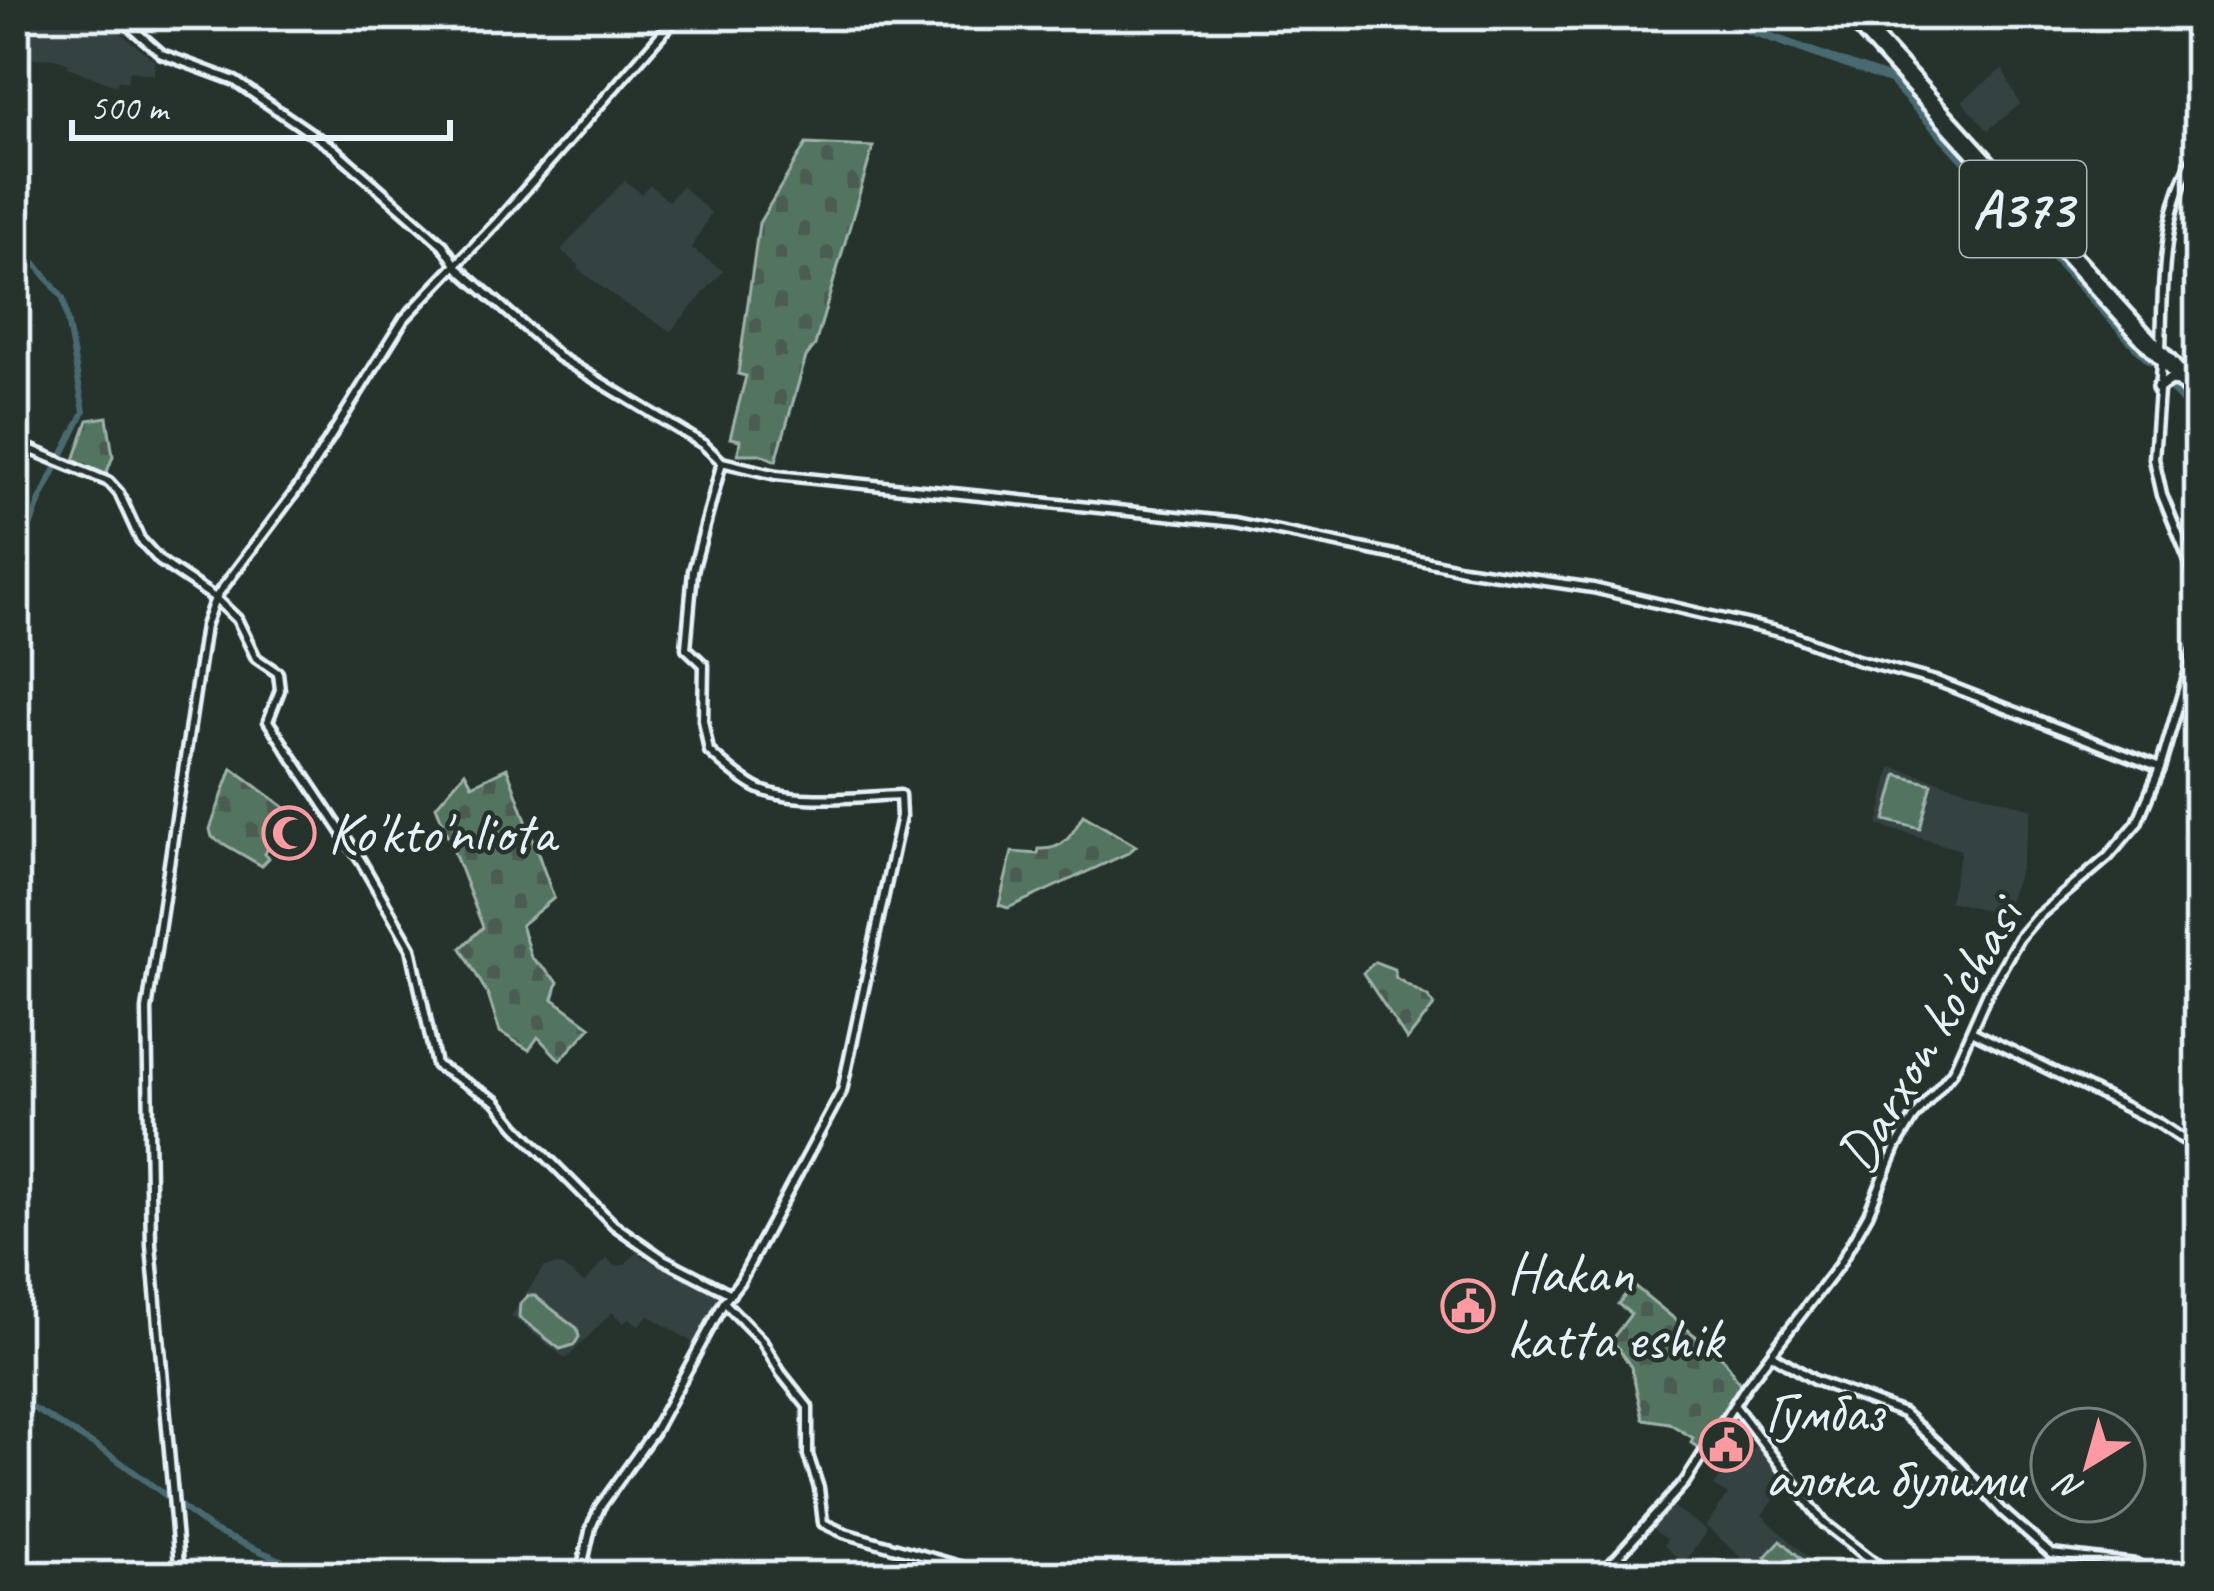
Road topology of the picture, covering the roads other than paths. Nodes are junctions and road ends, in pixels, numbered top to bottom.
1 (117, 15) edge
2 (678, 15) edge
3 (1846, 15) edge
4 (1856, 15) edge
5 (2199, 150) edge
6 (455, 262) junction
7 (2162, 329) junction
8 (2145, 333) junction
9 (2161, 356) junction
10 (2179, 381) junction
11 (2158, 388) junction
12 (2199, 392) edge
13 (2199, 403) edge
14 (15, 443) edge
15 (722, 461) junction
16 (2199, 586) edge
17 (215, 598) junction
18 (2199, 636) edge
19 (2160, 768) junction
20 (1971, 1031) junction
21 (2199, 1150) edge
22 (731, 1294) junction
23 (724, 1302) junction
24 (1773, 1355) junction
25 (1735, 1406) junction
26 (180, 1576) edge
27 (580, 1576) edge
28 (968, 1576) edge
29 (1600, 1576) edge
30 (1892, 1576) edge
31 (2156, 1576) edge

1 - 6 street
2 - 6 street
3 - 9 highway, A373
4 - 8 highway, A373
5 - 7 street
6 - 15 street
6 - 17 street
7 - 8 highway
7 - 9 street
8 - 9 highway, A373
9 - 10 highway, A373
9 - 11 street
9 - 12 highway, A373
10 - 11 highway
10 - 13 highway, A373
11 - 16 street
14 - 17 street
15 - 19 street
15 - 22 street
17 - 22 street
17 - 26 street
18 - 19 street, Darxon ko'chasi
19 - 20 street, Darxon ko'chasi
20 - 21 street
20 - 24 street, Darxon ko'chasi
22 - 23 street
23 - 27 street
23 - 28 street
24 - 25 street, Darxon ko'chasi
24 - 31 street
25 - 29 street, Darxon ko'chasi
25 - 30 street

